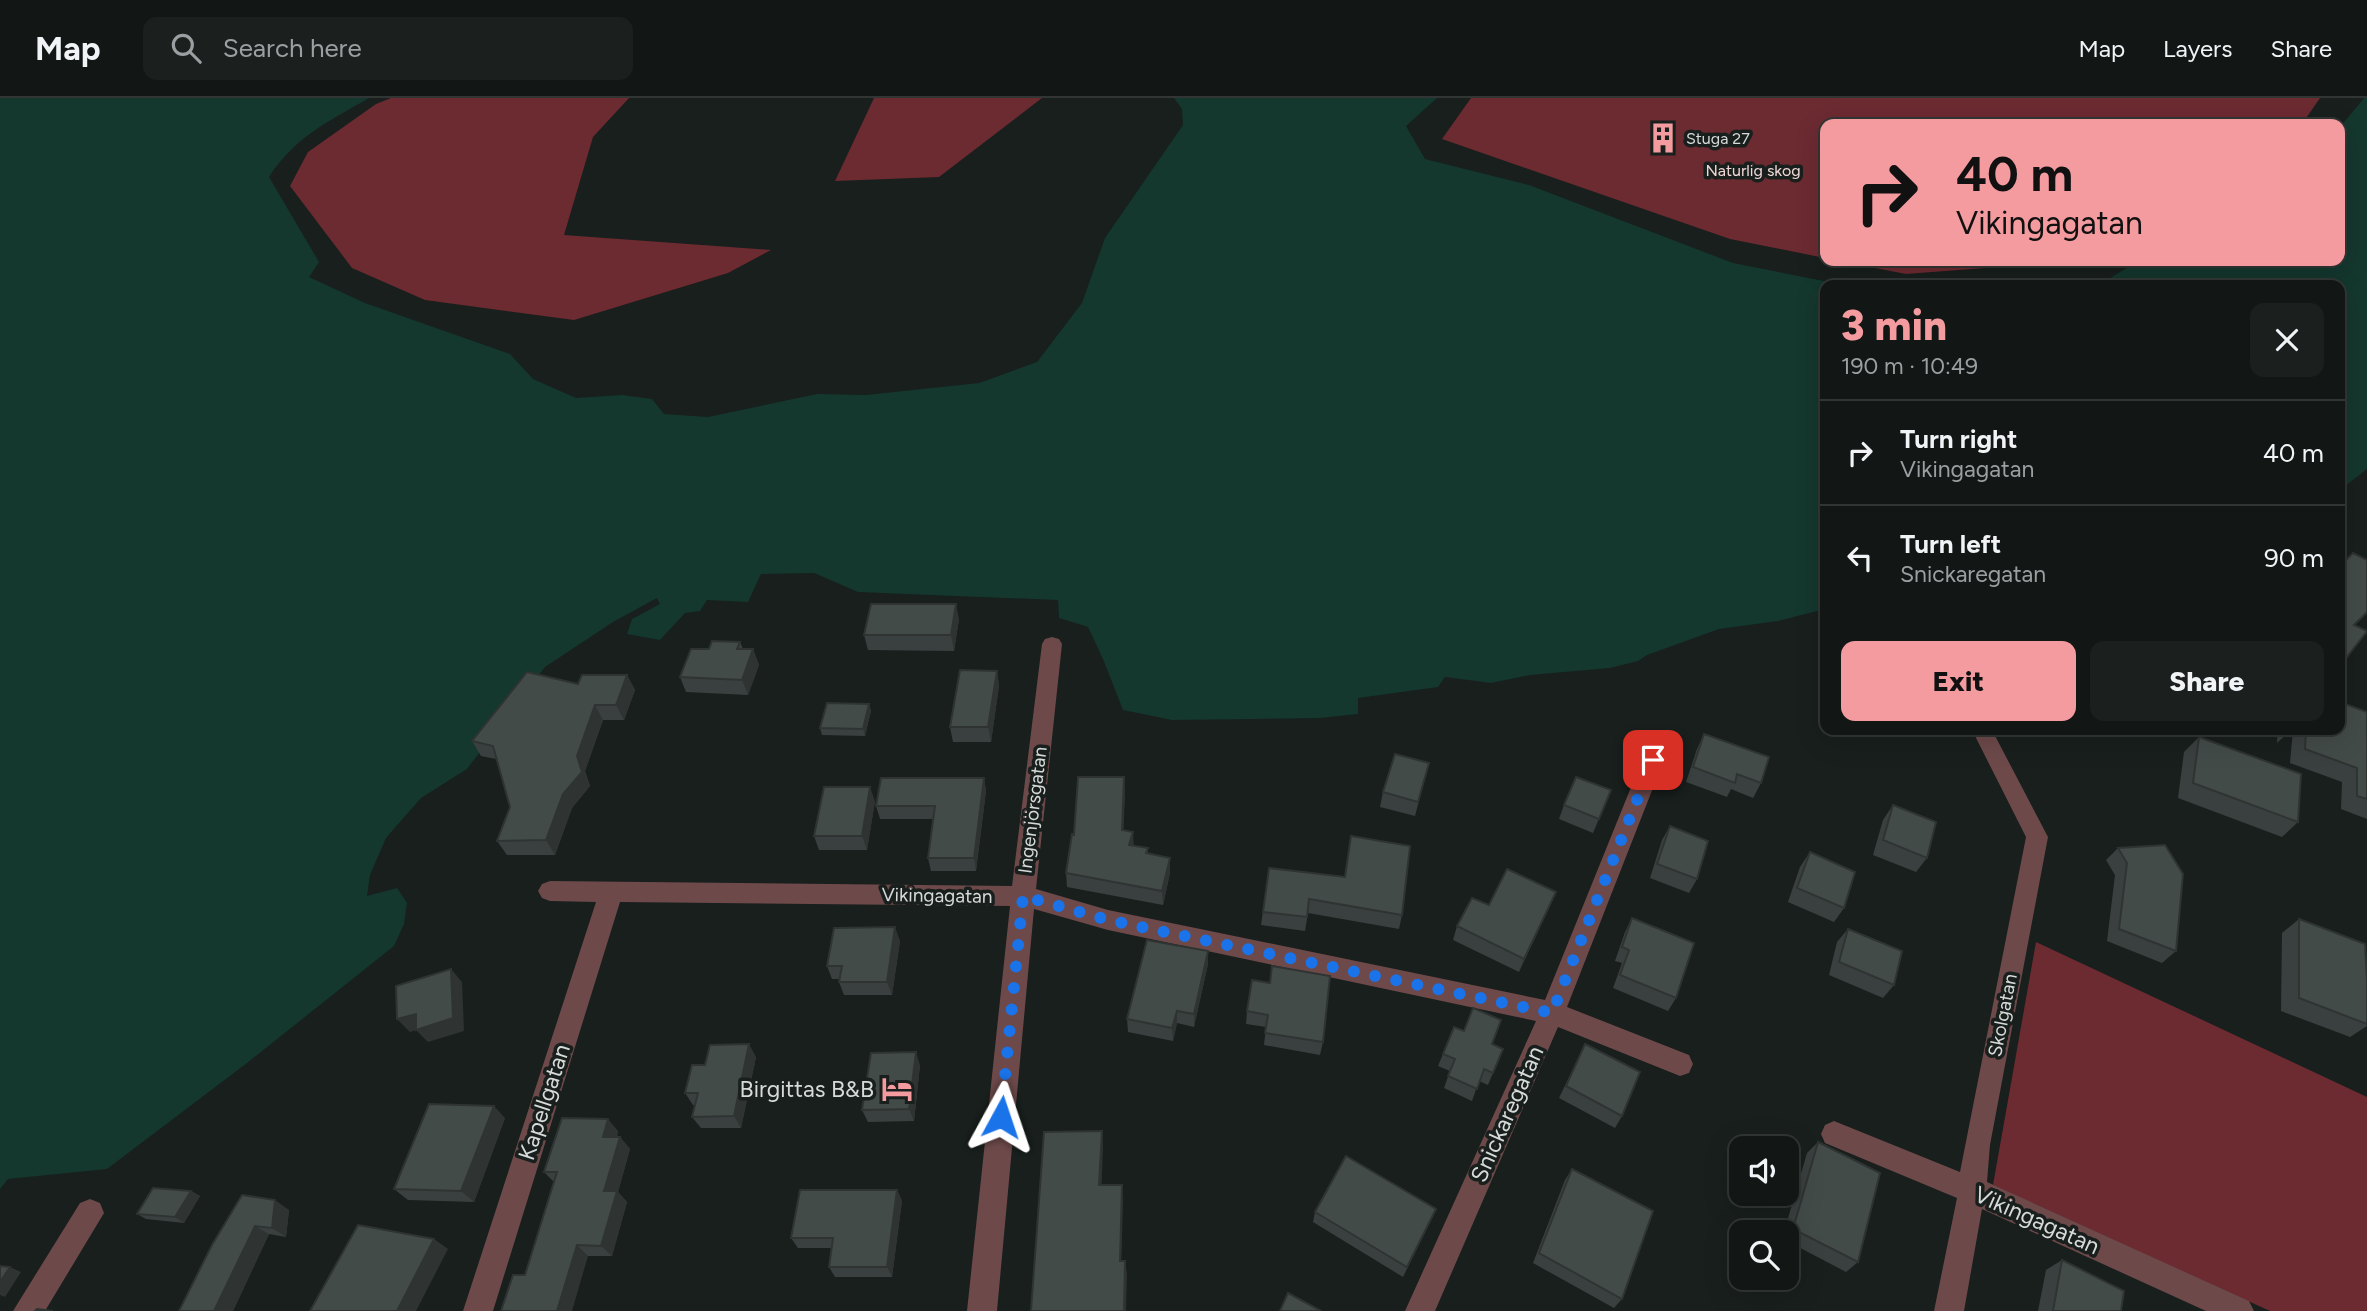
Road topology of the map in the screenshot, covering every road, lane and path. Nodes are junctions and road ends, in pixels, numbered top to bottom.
1 (1052, 644) dead end
2 (1984, 735) edge
3 (1653, 760) dead end
4 (551, 891) dead end
5 (611, 892) junction
6 (1023, 896) junction
7 (1552, 1013) junction
8 (1679, 1064) dead end
9 (1834, 1134) dead end
10 (1972, 1190) junction
11 (90, 1213) dead end
12 (28, 1311) edge
13 (478, 1311) edge
14 (982, 1311) edge
15 (1420, 1311) edge
16 (1949, 1311) edge
17 (2239, 1311) edge

1 - 6 street, Ingenjörsgatan
2 - 10 street, Skolgatan
3 - 7 street, Snickaregatan
4 - 5 street, Vikingagatan
5 - 6 street, Vikingagatan
5 - 13 street, Kapellgatan
6 - 7 street, Vikingagatan
6 - 14 street, Ingenjörsgatan
7 - 8 street, Vikingagatan
7 - 15 street, Snickaregatan
9 - 10 street, Vikingagatan
10 - 16 street, Skolgatan
10 - 17 street, Vikingagatan
11 - 12 street

